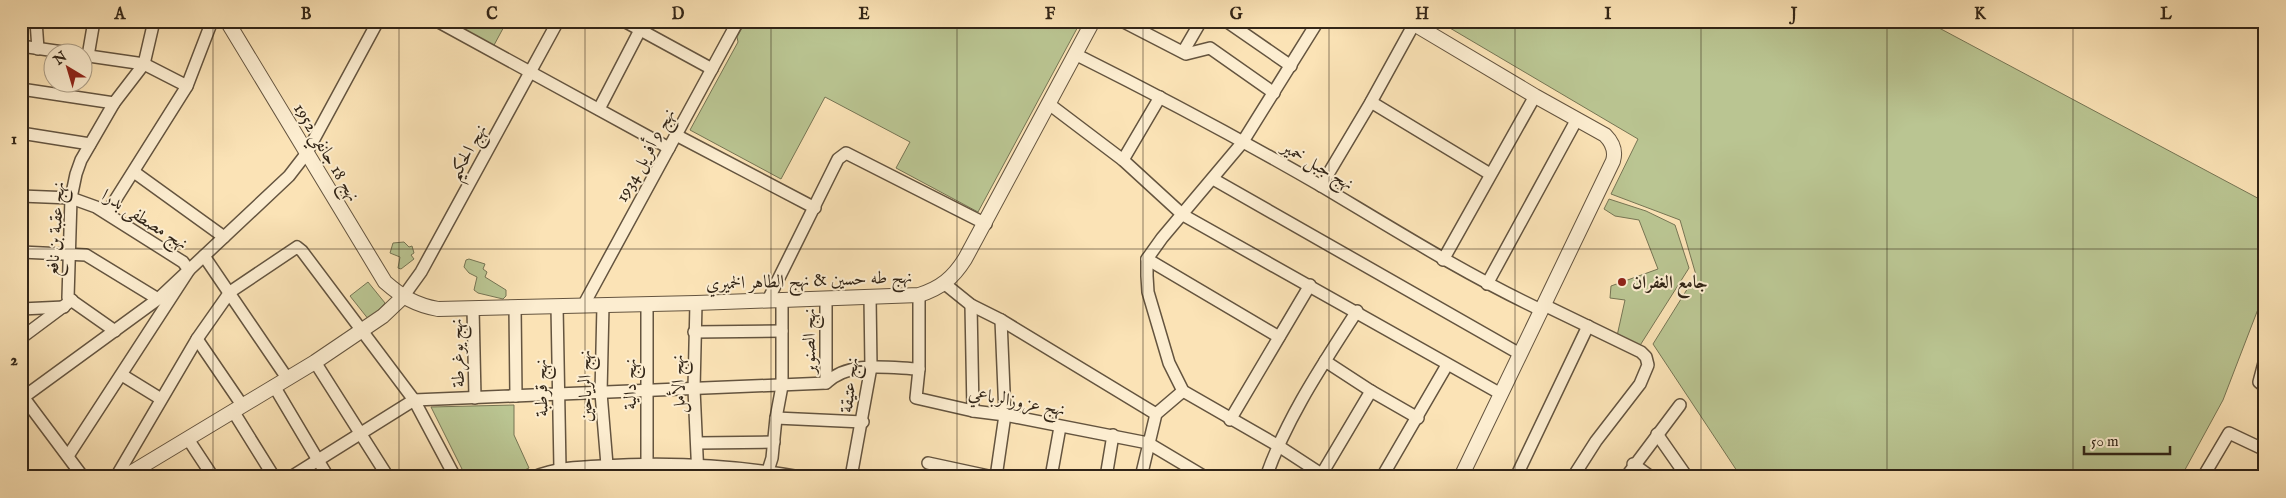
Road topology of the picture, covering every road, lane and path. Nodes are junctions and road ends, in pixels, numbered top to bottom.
1 (36, 21) edge
2 (94, 21) edge
3 (154, 21) edge
4 (212, 21) edge
5 (227, 21) edge
6 (378, 21) edge
7 (437, 21) edge
8 (558, 21) edge
9 (624, 21) edge
10 (738, 21) edge
11 (1092, 21) edge
12 (1122, 21) edge
13 (1200, 21) edge
14 (1226, 21) edge
15 (1318, 21) edge
16 (1411, 23) edge
17 (640, 30) junction
18 (89, 42) edge
19 (21, 46) edge
20 (38, 49) junction
21 (42, 49) edge
22 (1183, 52) junction
23 (1075, 54) junction
24 (92, 57) edge
25 (144, 64) junction
26 (1291, 66) junction
27 (712, 69) junction
28 (530, 72) junction
29 (186, 86) junction
30 (21, 88) edge
31 (1274, 93) junction
32 (1535, 96) junction
33 (1160, 97) junction
34 (1372, 102) junction
35 (114, 103) junction
36 (1049, 104) junction
37 (599, 109) junction
38 (1577, 119) junction
39 (21, 133) edge
40 (676, 135) junction
41 (1242, 143) junction
42 (90, 144) junction
43 (669, 148) junction
44 (306, 154) junction
45 (1123, 160) junction
46 (134, 172) junction
47 (1490, 174) junction
48 (1213, 179) junction
49 (1321, 186) junction
50 (21, 196) edge
51 (71, 198) junction
52 (815, 208) junction
53 (107, 213) junction
54 (1183, 215) junction
55 (986, 224) junction
56 (224, 237) junction
57 (21, 252) edge
58 (70, 254) junction
59 (204, 256) junction
60 (1147, 259) junction
61 (1443, 260) junction
62 (189, 270) junction
63 (945, 284) junction
64 (1486, 284) junction
65 (1310, 285) junction
66 (230, 292) junction
67 (919, 295) junction
68 (403, 297) junction
69 (870, 297) junction
70 (826, 298) junction
71 (158, 299) junction
72 (775, 300) junction
73 (68, 304) junction
74 (647, 304) junction
75 (696, 304) junction
76 (602, 305) junction
77 (971, 305) junction
78 (557, 306) junction
79 (583, 306) junction
80 (515, 307) junction
81 (1542, 307) junction
82 (473, 308) junction
83 (21, 309) edge
84 (1357, 311) junction
85 (1001, 320) junction
86 (1588, 326) junction
87 (362, 330) junction
88 (114, 331) junction
89 (782, 331) junction
90 (694, 332) junction
91 (1279, 337) junction
92 (21, 338) edge
93 (197, 339) junction
94 (1520, 354) junction
95 (2265, 359) edge
96 (1325, 361) junction
97 (315, 362) junction
98 (1447, 365) junction
99 (871, 367) junction
100 (919, 369) junction
101 (122, 375) junction
102 (287, 378) junction
103 (826, 383) junction
104 (274, 386) junction
105 (782, 386) junction
106 (2265, 387) edge
107 (694, 389) junction
108 (648, 391) junction
109 (1183, 391) junction
110 (1371, 391) junction
111 (601, 393) junction
112 (558, 394) junction
113 (1501, 394) junction
114 (516, 396) junction
115 (22, 397) edge
116 (476, 398) junction
117 (161, 399) junction
118 (414, 400) junction
119 (1680, 405) dead end
120 (238, 408) junction
121 (973, 411) junction
122 (1156, 414) junction
123 (1005, 415) junction
124 (776, 418) junction
125 (1418, 418) junction
126 (1230, 420) junction
127 (862, 422) junction
128 (1060, 427) junction
129 (360, 434) junction
130 (1657, 434) junction
131 (1113, 435) junction
132 (188, 440) junction
133 (774, 442) junction
134 (698, 443) junction
135 (1148, 443) junction
136 (1277, 445) junction
137 (2265, 450) edge
138 (68, 456) junction
139 (317, 461) junction
140 (928, 463) dead end
141 (647, 464) junction
142 (698, 464) junction
143 (1633, 464) junction
144 (560, 469) junction
145 (607, 471) edge
146 (767, 474) edge
147 (536, 476) edge
148 (1322, 476) edge
149 (83, 477) edge
150 (116, 477) edge
151 (124, 477) edge
152 (212, 477) edge
153 (274, 477) edge
154 (291, 477) edge
155 (328, 477) edge
156 (388, 477) edge
157 (455, 477) edge
158 (698, 477) edge
159 (800, 477) edge
160 (852, 477) edge
161 (994, 477) edge
162 (1051, 477) edge
163 (1106, 477) edge
164 (1141, 477) edge
165 (1205, 477) edge
166 (1266, 477) edge
167 (1382, 477) edge
168 (1461, 477) edge
169 (1516, 477) edge
170 (1573, 477) edge
171 (1626, 477) edge
172 (1651, 477) edge
173 (1687, 477) edge
174 (2203, 477) edge

1 - 20 street
2 - 18 street
3 - 25 street
4 - 29 street
5 - 44 street, نهج 18 جانفي 1952
6 - 44 street
7 - 28 street
8 - 28 street, نهج الحكيم
9 - 17 street
10 - 27 street, نهج 9 أفريل 1934
11 - 23 street, نهج طه حسين & نهج الطاهر الخميري
12 - 22 street
13 - 22 street
14 - 26 street
15 - 26 street
16 - 32 street
16 - 34 street
17 - 27 street
17 - 37 street
19 - 20 street
20 - 21 street
22 - 31 street
23 - 33 street, نهج جبل خمير
23 - 36 street, نهج طه حسين & نهج الطاهر الخميري
24 - 25 street
25 - 29 street
25 - 35 street, نهج عقبة بن نافع
26 - 31 street
27 - 40 street, نهج 9 أفريل 1934
28 - 37 street
28 - 68 street, نهج الحكيم
29 - 46 street
30 - 35 street
31 - 41 street
32 - 38 street
32 - 47 street
33 - 41 street, نهج جبل خمير
33 - 45 street
34 - 47 street
34 - 49 street
35 - 42 street, نهج عقبة بن نافع
36 - 45 street
36 - 55 street, نهج طه حسين & نهج الطاهر الخميري
37 - 43 street
38 - 64 street
38 - 81 street
39 - 42 street
40 - 43 street, نهج 9 أفريل 1934
40 - 52 street
41 - 48 street
41 - 49 street, نهج جبل خمير
42 - 51 street, نهج عقبة بن نافع
43 - 79 street, نهج 9 أفريل 1934
44 - 56 street
44 - 68 street, نهج 18 جانفي 1952
45 - 54 street
46 - 53 street
46 - 56 street
47 - 61 street
48 - 54 street
48 - 94 street
49 - 61 street, نهج جبل خمير
50 - 51 street, نهج مصطفى بدرا
51 - 53 street, نهج مصطفى بدرا
51 - 58 street, نهج عقبة بن نافع
52 - 55 street
52 - 72 street
53 - 62 street, نهج مصطفى بدرا
54 - 60 street
54 - 65 street
55 - 63 street, نهج طه حسين & نهج الطاهر الخميري
56 - 59 street
57 - 58 street
58 - 71 street
58 - 73 street, نهج عقبة بن نافع
59 - 62 street
59 - 66 street
60 - 91 street
60 - 109 street
61 - 64 street, نهج جبل خمير
62 - 71 street
62 - 101 street
63 - 67 street, نهج طه حسين & نهج الطاهر الخميري
63 - 77 street
64 - 81 street, نهج جبل خمير
65 - 84 street
65 - 91 street
66 - 87 street
66 - 93 street
66 - 102 street
67 - 69 street, نهج طه حسين & نهج الطاهر الخميري
67 - 100 street, نهج عزوزالرباعي
68 - 82 street, نهج طه حسين & نهج الطاهر الخميري
68 - 87 street
69 - 70 street, نهج طه حسين & نهج الطاهر الخميري
69 - 99 street, نهج عتيقة
70 - 72 street, نهج طه حسين & نهج الطاهر الخميري
70 - 103 street, نهج الصنوبر
71 - 88 street
72 - 75 street, نهج طه حسين & نهج الطاهر الخميري
72 - 89 street
73 - 83 street
73 - 88 street, نهج عقبة بن نافع
73 - 92 street
74 - 75 street, نهج طه حسين & نهج الطاهر الخميري
74 - 76 street, نهج طه حسين & نهج الطاهر الخميري
74 - 108 street, نهج دالية
75 - 90 street, نهج الأمل
76 - 79 street, نهج طه حسين & نهج الطاهر الخميري
76 - 111 street, نهج الرياحين
77 - 85 street
77 - 121 street
78 - 79 street, نهج طه حسين & نهج الطاهر الخميري
78 - 80 street, نهج طه حسين & نهج الطاهر الخميري
78 - 112 street, نهج قرطبة
80 - 82 street, نهج طه حسين & نهج الطاهر الخميري
80 - 114 street
81 - 86 street, نهج جبل خمير
81 - 94 street
82 - 116 street, نهج يوغرطة
84 - 96 street
84 - 98 street
85 - 122 street
85 - 123 street
86 - 169 street
86 - 170 street, نهج جبل خمير
87 - 97 street
87 - 118 street
88 - 115 street
89 - 90 street
89 - 105 street
90 - 107 street, نهج الأمل
91 - 126 street
93 - 117 street
93 - 120 street
94 - 113 street
95 - 106 street
96 - 110 street
96 - 136 street
97 - 102 street
97 - 129 street
98 - 113 street
98 - 125 street
99 - 100 street
99 - 103 street
99 - 127 street, نهج عتيقة
100 - 121 street, نهج عزوزالرباعي
101 - 117 street
101 - 138 street
102 - 104 street
103 - 105 street
104 - 120 street
104 - 139 street
105 - 107 street
105 - 124 street
107 - 108 street
107 - 134 street, نهج الأمل
108 - 111 street
108 - 141 street, نهج دالية
109 - 122 street
109 - 126 street
110 - 125 street
110 - 148 street
111 - 112 street
111 - 145 street, نهج الرياحين
112 - 114 street
112 - 144 street, نهج قرطبة
113 - 168 street
114 - 116 street
115 - 138 street
116 - 118 street
117 - 150 street
118 - 129 street
118 - 157 street
119 - 130 street
120 - 132 street
120 - 153 street
121 - 123 street, نهج عزوزالرباعي
122 - 135 street
123 - 128 street, نهج عزوزالرباعي
123 - 161 street
124 - 127 street
124 - 133 street
125 - 167 street
126 - 136 street
127 - 160 street, نهج عتيقة
128 - 131 street, نهج عزوزالرباعي
128 - 162 street
129 - 139 street
129 - 156 street
130 - 143 street
130 - 173 street
131 - 135 street, نهج عزوزالرباعي
131 - 163 street
132 - 151 street
132 - 152 street
133 - 134 street
133 - 146 street
134 - 142 street, نهج الأمل
135 - 164 street
135 - 165 street, نهج عزوزالرباعي
136 - 148 street
136 - 166 street
137 - 174 street
138 - 149 street
139 - 154 street
139 - 155 street
140 - 161 street
141 - 142 street
141 - 145 street
142 - 146 street
142 - 158 street, نهج الأمل
143 - 171 street
143 - 172 street
144 - 145 street
144 - 147 street
146 - 159 street

